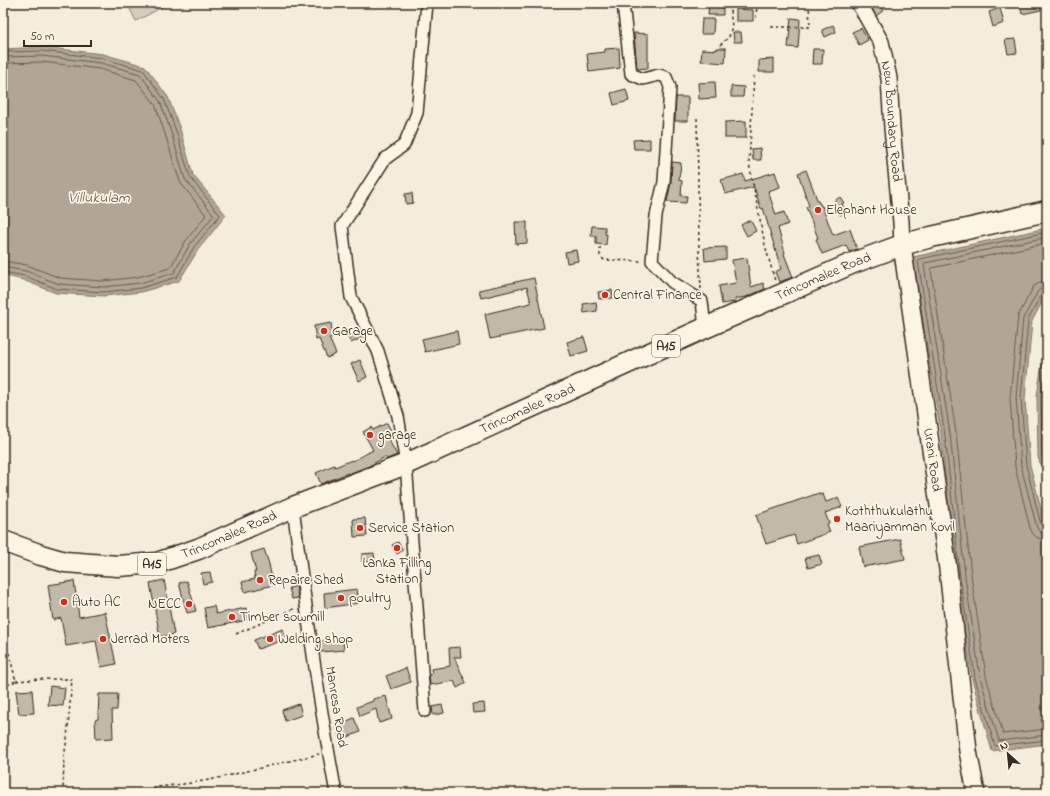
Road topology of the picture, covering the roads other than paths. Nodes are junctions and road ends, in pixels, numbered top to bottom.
1 (427, 3) edge
2 (622, 3) edge
3 (859, 3) edge
4 (1047, 211) edge
5 (902, 245) junction
6 (705, 328) junction
7 (406, 464) junction
8 (293, 507) junction
9 (3, 541) edge
10 (425, 711) dead end
11 (336, 793) edge
12 (976, 793) edge

1 - 7 street
2 - 6 street
3 - 5 main road, New Boundary Road
4 - 5 highway, Trincomalee Road / A15
5 - 6 highway, Trincomalee Road / A15
5 - 12 main road, Urani Road
6 - 7 highway, Trincomalee Road / A15
7 - 8 highway, Trincomalee Road / A15
7 - 10 street
8 - 9 highway, Trincomalee Road / A15
8 - 11 street, Manresa Road

